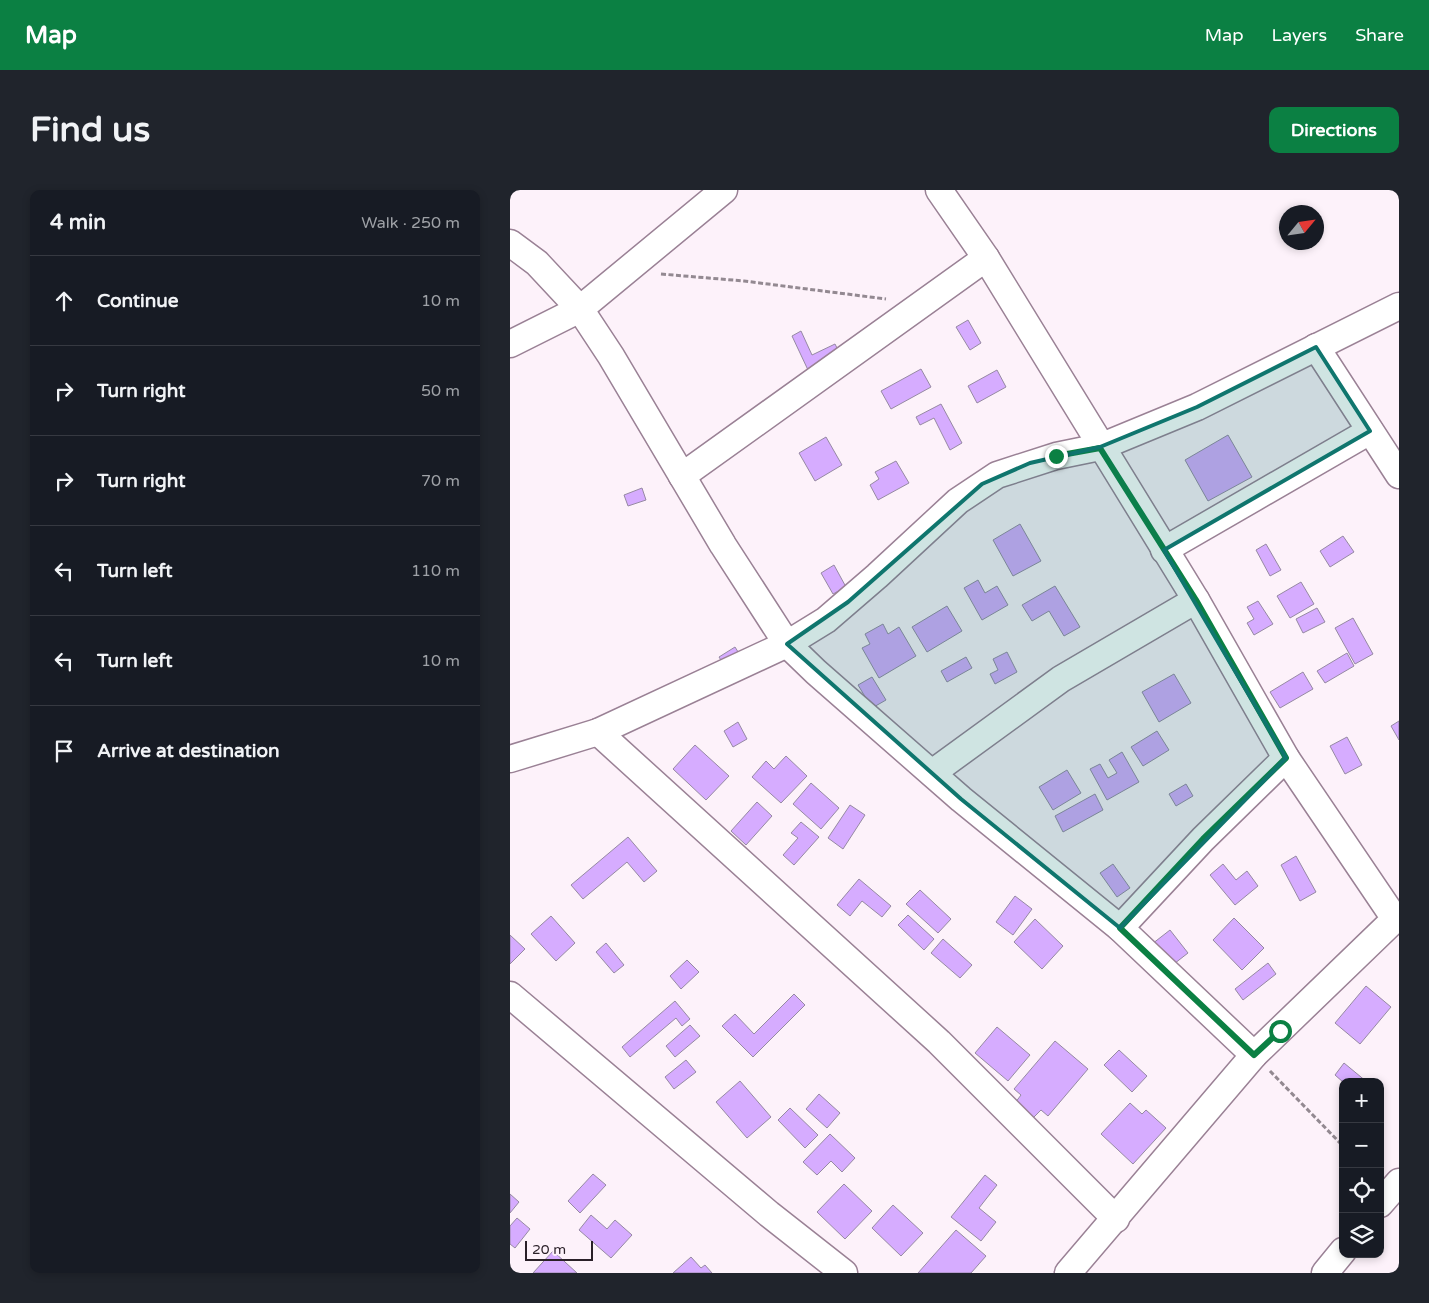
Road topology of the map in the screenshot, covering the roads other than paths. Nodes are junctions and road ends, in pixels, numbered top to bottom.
1 (724, 190) edge
2 (939, 190) edge
3 (510, 243) edge
4 (986, 258) junction
5 (1399, 306) edge
6 (580, 309) junction
7 (510, 344) edge
8 (1316, 347) junction
9 (1370, 431) junction
10 (1100, 448) junction
11 (1399, 475) edge
12 (682, 476) junction
13 (1164, 550) junction
14 (1196, 600) junction
15 (787, 644) junction
16 (598, 732) junction
17 (1286, 758) junction
18 (510, 759) edge
19 (932, 773) junction
20 (1397, 921) edge
21 (1120, 928) junction
22 (510, 996) edge
23 (1254, 1055) junction
24 (1399, 1182) edge
25 (1384, 1199) edge
26 (1116, 1218) junction
27 (1339, 1256) edge
28 (844, 1273) edge
29 (1068, 1273) edge
30 (1325, 1273) edge

1 - 6 street
2 - 4 street
3 - 6 street
4 - 10 street
4 - 12 street
5 - 8 street
6 - 7 street
6 - 12 street
8 - 9 street
8 - 10 street
9 - 11 street
9 - 13 street
10 - 13 street
10 - 15 street
12 - 15 street
13 - 14 street
14 - 17 street
14 - 19 street
15 - 16 street
15 - 19 street
16 - 18 street
16 - 26 street
17 - 20 street
17 - 21 street
19 - 21 street
20 - 23 street
21 - 23 street
22 - 28 street
23 - 26 street
24 - 25 street
26 - 29 street
27 - 30 street

